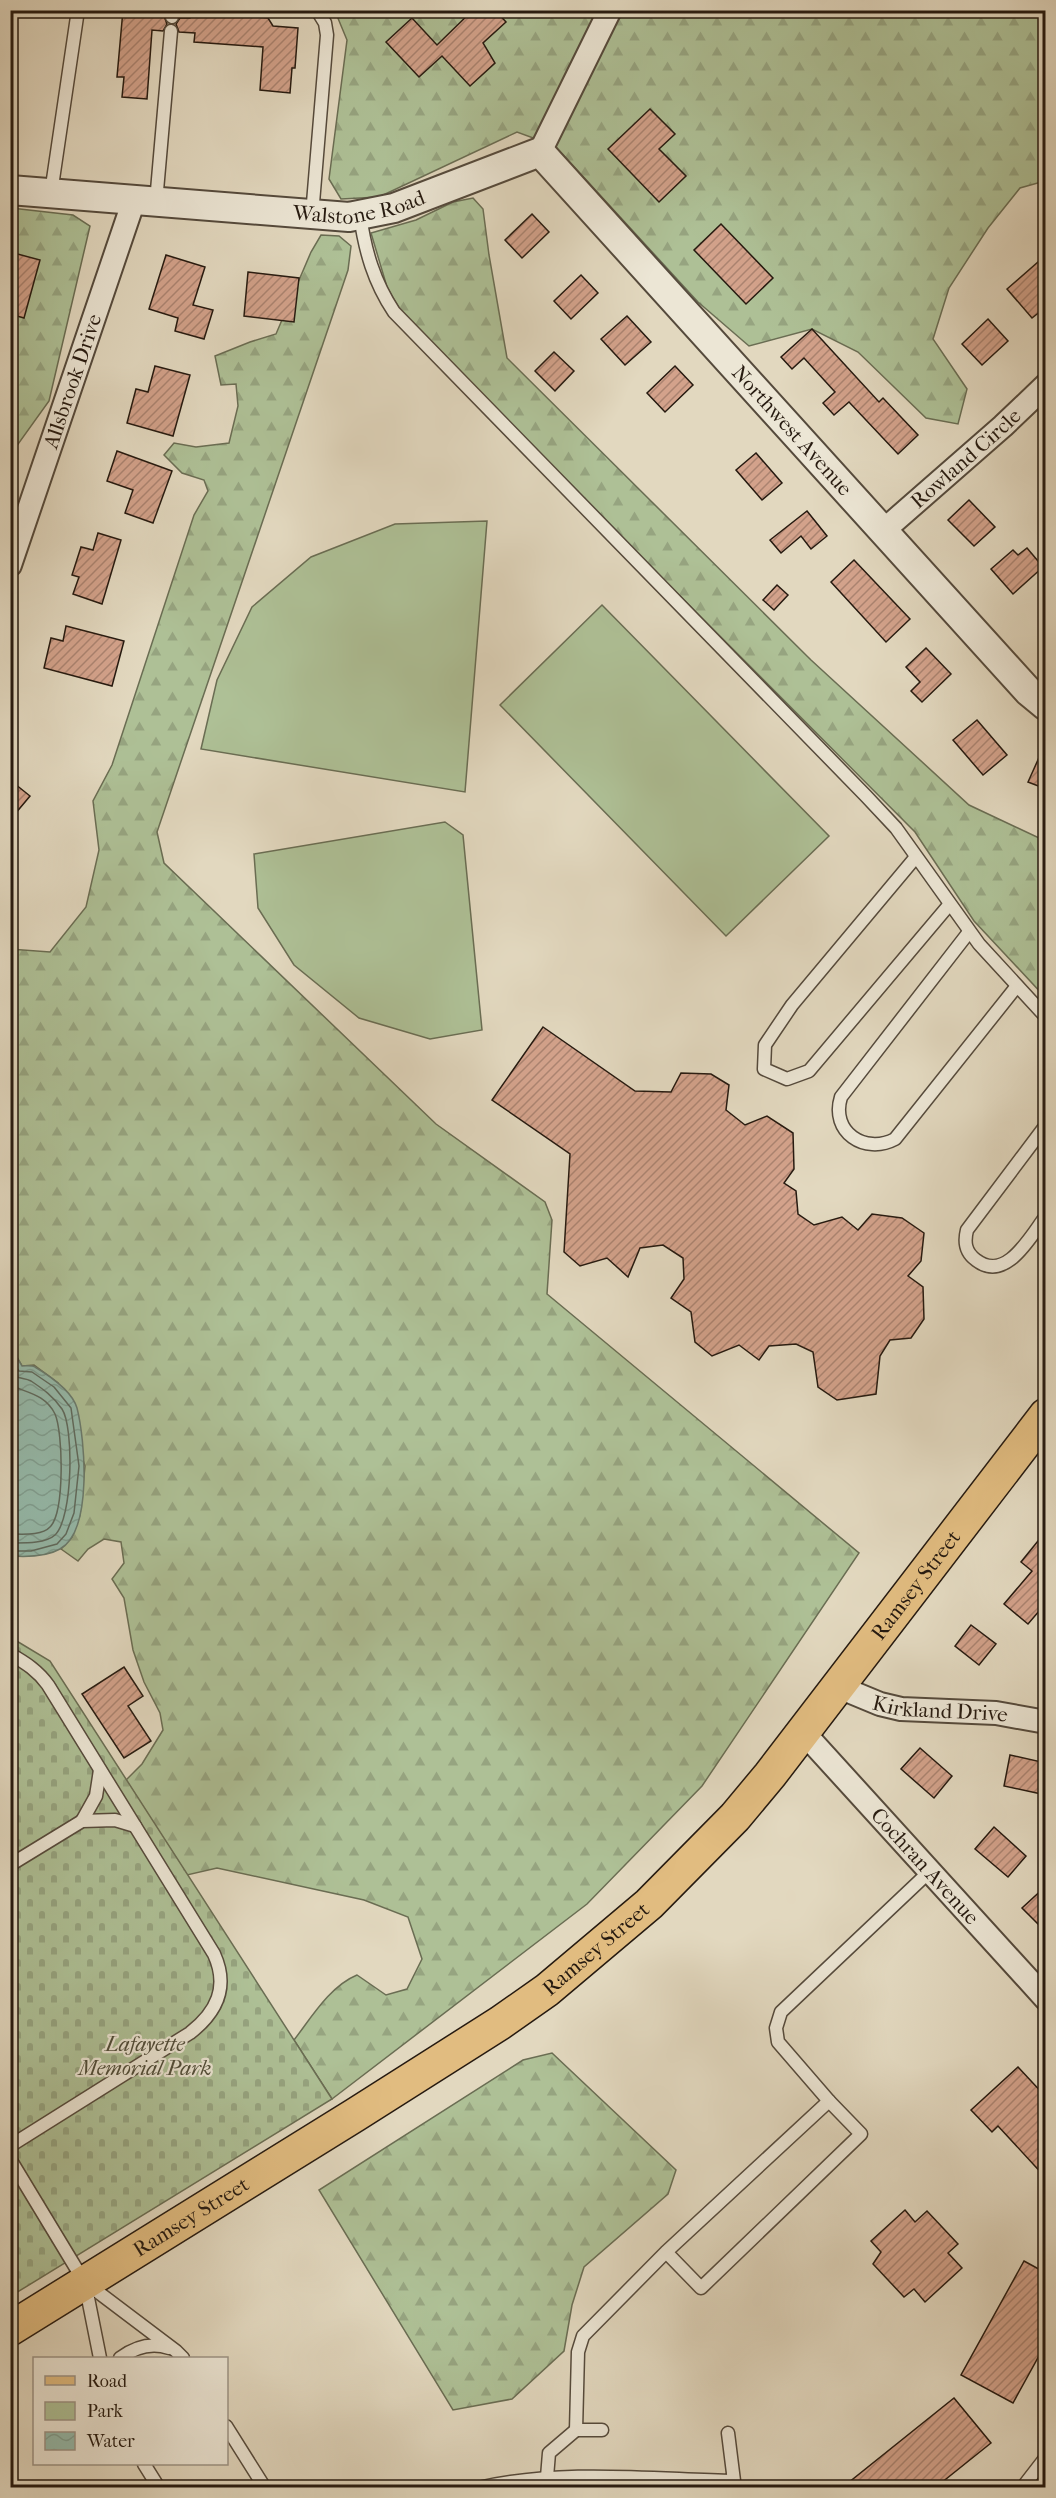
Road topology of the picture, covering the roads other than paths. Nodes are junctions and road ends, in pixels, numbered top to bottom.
1 (78, 10) edge
2 (317, 10) edge
3 (610, 10) edge
4 (171, 31) dead end
5 (540, 152) junction
6 (10, 190) edge
7 (51, 193) junction
8 (145, 201) junction
9 (312, 214) junction
10 (360, 215) junction
11 (1046, 385) edge
12 (883, 531) junction
13 (10, 565) edge
14 (1046, 705) edge
15 (915, 858) junction
16 (949, 905) junction
17 (969, 932) junction
18 (1017, 986) junction
19 (1046, 1017) edge
20 (1046, 1125) edge
21 (1046, 1216) edge
22 (1046, 1415) edge
23 (10, 1654) edge
24 (839, 1687) junction
25 (1046, 1722) edge
26 (804, 1733) junction
27 (100, 1770) junction
28 (82, 1821) junction
29 (135, 1826) junction
30 (10, 1865) edge
31 (930, 1872) junction
32 (1046, 1999) edge
33 (829, 2101) junction
34 (10, 2146) edge
35 (10, 2159) edge
36 (666, 2252) junction
37 (85, 2283) junction
38 (10, 2329) edge
39 (179, 2355) edge
40 (100, 2357) edge
41 (121, 2357) edge
42 (228, 2429) edge
43 (576, 2430) junction
44 (602, 2430) dead end
45 (728, 2433) dead end
46 (1046, 2457) edge
47 (145, 2465) edge
48 (547, 2477) junction
49 (676, 2483) edge
50 (159, 2487) edge
51 (265, 2487) edge
52 (478, 2487) edge
53 (1022, 2487) edge

1 - 7 lane
2 - 9 lane
3 - 5 street
4 - 8 lane
5 - 10 street, Walstone Road
5 - 12 street, Northwest Avenue
6 - 7 street, Walstone Road
7 - 8 street, Walstone Road
8 - 9 street, Walstone Road
8 - 13 street, Allsbrook Drive
9 - 10 street, Walstone Road
10 - 15 lane
11 - 12 street, Rowland Circle
12 - 14 street, Northwest Avenue
15 - 16 lane
15 - 16 lane
16 - 17 lane
17 - 18 lane
17 - 18 lane
18 - 19 lane
20 - 21 lane
22 - 24 main road, Ramsey Street
23 - 27 lane
24 - 25 street, Kirkland Drive
24 - 26 main road, Ramsey Street
26 - 31 street, Cochran Avenue
26 - 37 main road, Ramsey Street
27 - 28 lane
27 - 29 lane
28 - 29 lane
28 - 30 lane
29 - 34 lane
31 - 32 street, Cochran Avenue
31 - 33 lane
33 - 36 lane
33 - 36 lane
35 - 37 lane
36 - 43 lane
37 - 38 main road, Ramsey Street
37 - 39 lane
37 - 40 lane
39 - 41 lane
42 - 51 lane
43 - 44 lane
43 - 48 lane
45 - 49 lane
46 - 53 lane
47 - 50 lane
48 - 49 lane
48 - 52 lane

